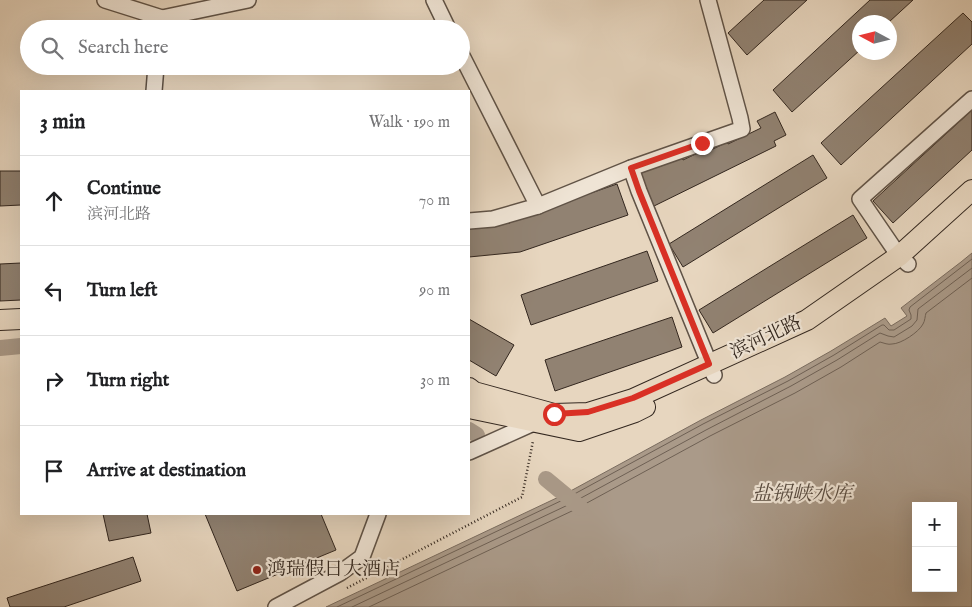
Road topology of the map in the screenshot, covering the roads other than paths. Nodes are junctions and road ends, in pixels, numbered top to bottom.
1 (105, 0) edge
2 (248, 0) edge
3 (434, 0) edge
4 (708, 0) edge
5 (155, 20) edge
6 (173, 20) edge
7 (444, 20) edge
8 (470, 72) edge
9 (155, 75) edge
10 (154, 90) edge
11 (972, 99) edge
12 (631, 168) junction
13 (972, 190) edge
14 (972, 204) edge
15 (538, 206) junction
16 (470, 221) edge
17 (904, 260) junction
18 (20, 309) edge
19 (0, 310) edge
20 (20, 319) edge
21 (0, 320) edge
22 (711, 370) junction
23 (470, 389) edge
24 (470, 408) edge
25 (554, 414) junction
26 (536, 422) junction
27 (470, 452) edge
28 (378, 515) edge
29 (276, 607) edge

1 - 5 street
2 - 6 street
3 - 7 street
4 - 12 street
8 - 15 street
9 - 10 street
11 - 17 street
12 - 15 street
12 - 22 street
13 - 17 main road, 滨河北路
14 - 17 main road, 滨河北路
15 - 16 street
17 - 22 main road, 滨河北路
18 - 19 main road
20 - 21 main road
22 - 25 main road, 滨河北路
22 - 26 main road, 滨河北路
23 - 25 main road, 滨河北路
24 - 26 main road, 滨河北路
25 - 26 street
26 - 27 street
28 - 29 street

